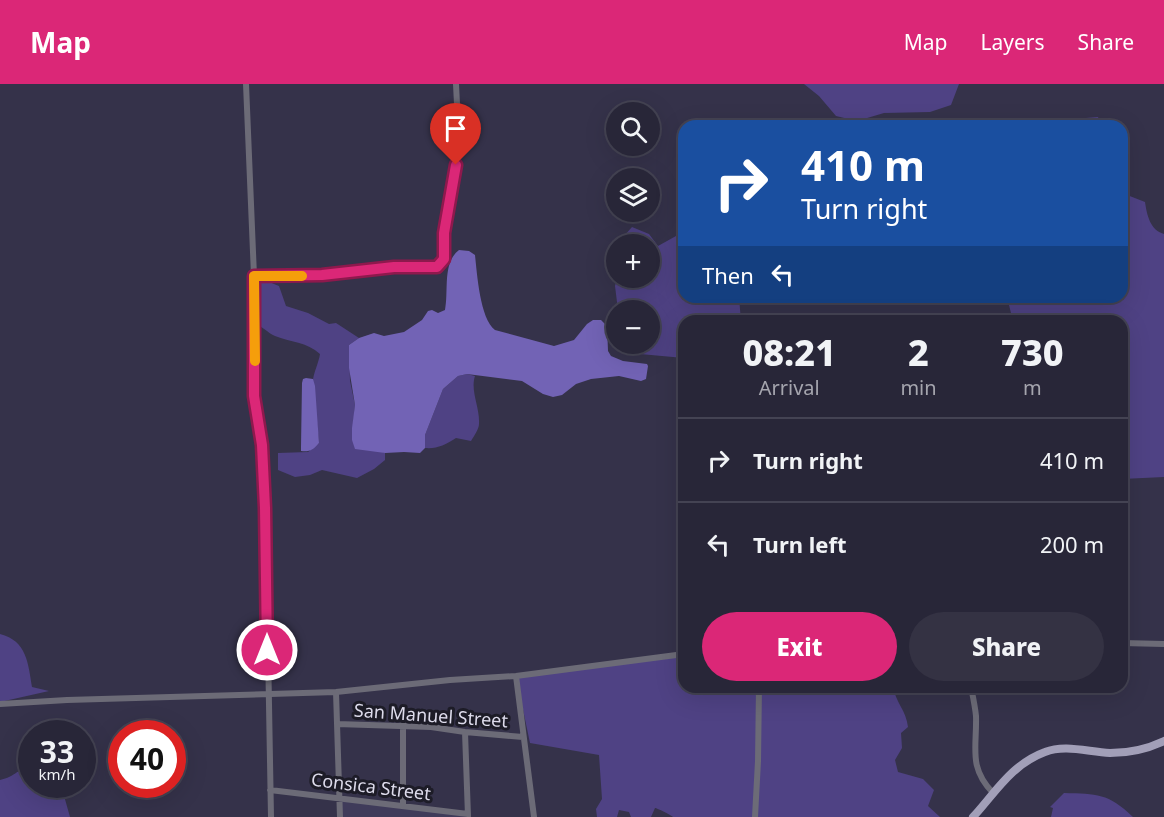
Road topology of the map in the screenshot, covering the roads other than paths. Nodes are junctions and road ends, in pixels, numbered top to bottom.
1 (246, 84) edge
2 (456, 84) edge
3 (254, 276) junction
4 (1128, 643) edge
5 (1164, 644) edge
6 (678, 655) edge
7 (516, 676) junction
8 (336, 692) junction
9 (268, 693) junction
10 (759, 693) edge
11 (972, 693) edge
12 (0, 704) edge
13 (337, 724) junction
14 (403, 725) junction
15 (465, 732) junction
16 (523, 737) junction
17 (1164, 741) edge
18 (270, 790) junction
19 (993, 793) junction
20 (339, 797) junction
21 (403, 806) junction
22 (468, 816) edge
23 (271, 817) edge
24 (340, 817) edge
25 (534, 817) edge
26 (755, 817) edge
27 (973, 817) edge

1 - 3 street
2 - 3 street
3 - 9 street
4 - 5 street
6 - 7 street
7 - 8 street
7 - 16 street
8 - 9 street
8 - 13 street
9 - 12 street
9 - 18 street
10 - 26 street
11 - 19 street
13 - 14 street, San Manuel Street
13 - 20 street
14 - 15 street, San Manuel Street
14 - 21 street
15 - 16 street, San Manuel Street
15 - 22 street
16 - 25 street
17 - 19 main road
18 - 20 street, Consica Street
18 - 23 street
19 - 27 main road
20 - 21 street, Consica Street
20 - 24 street
21 - 22 street, Consica Street

